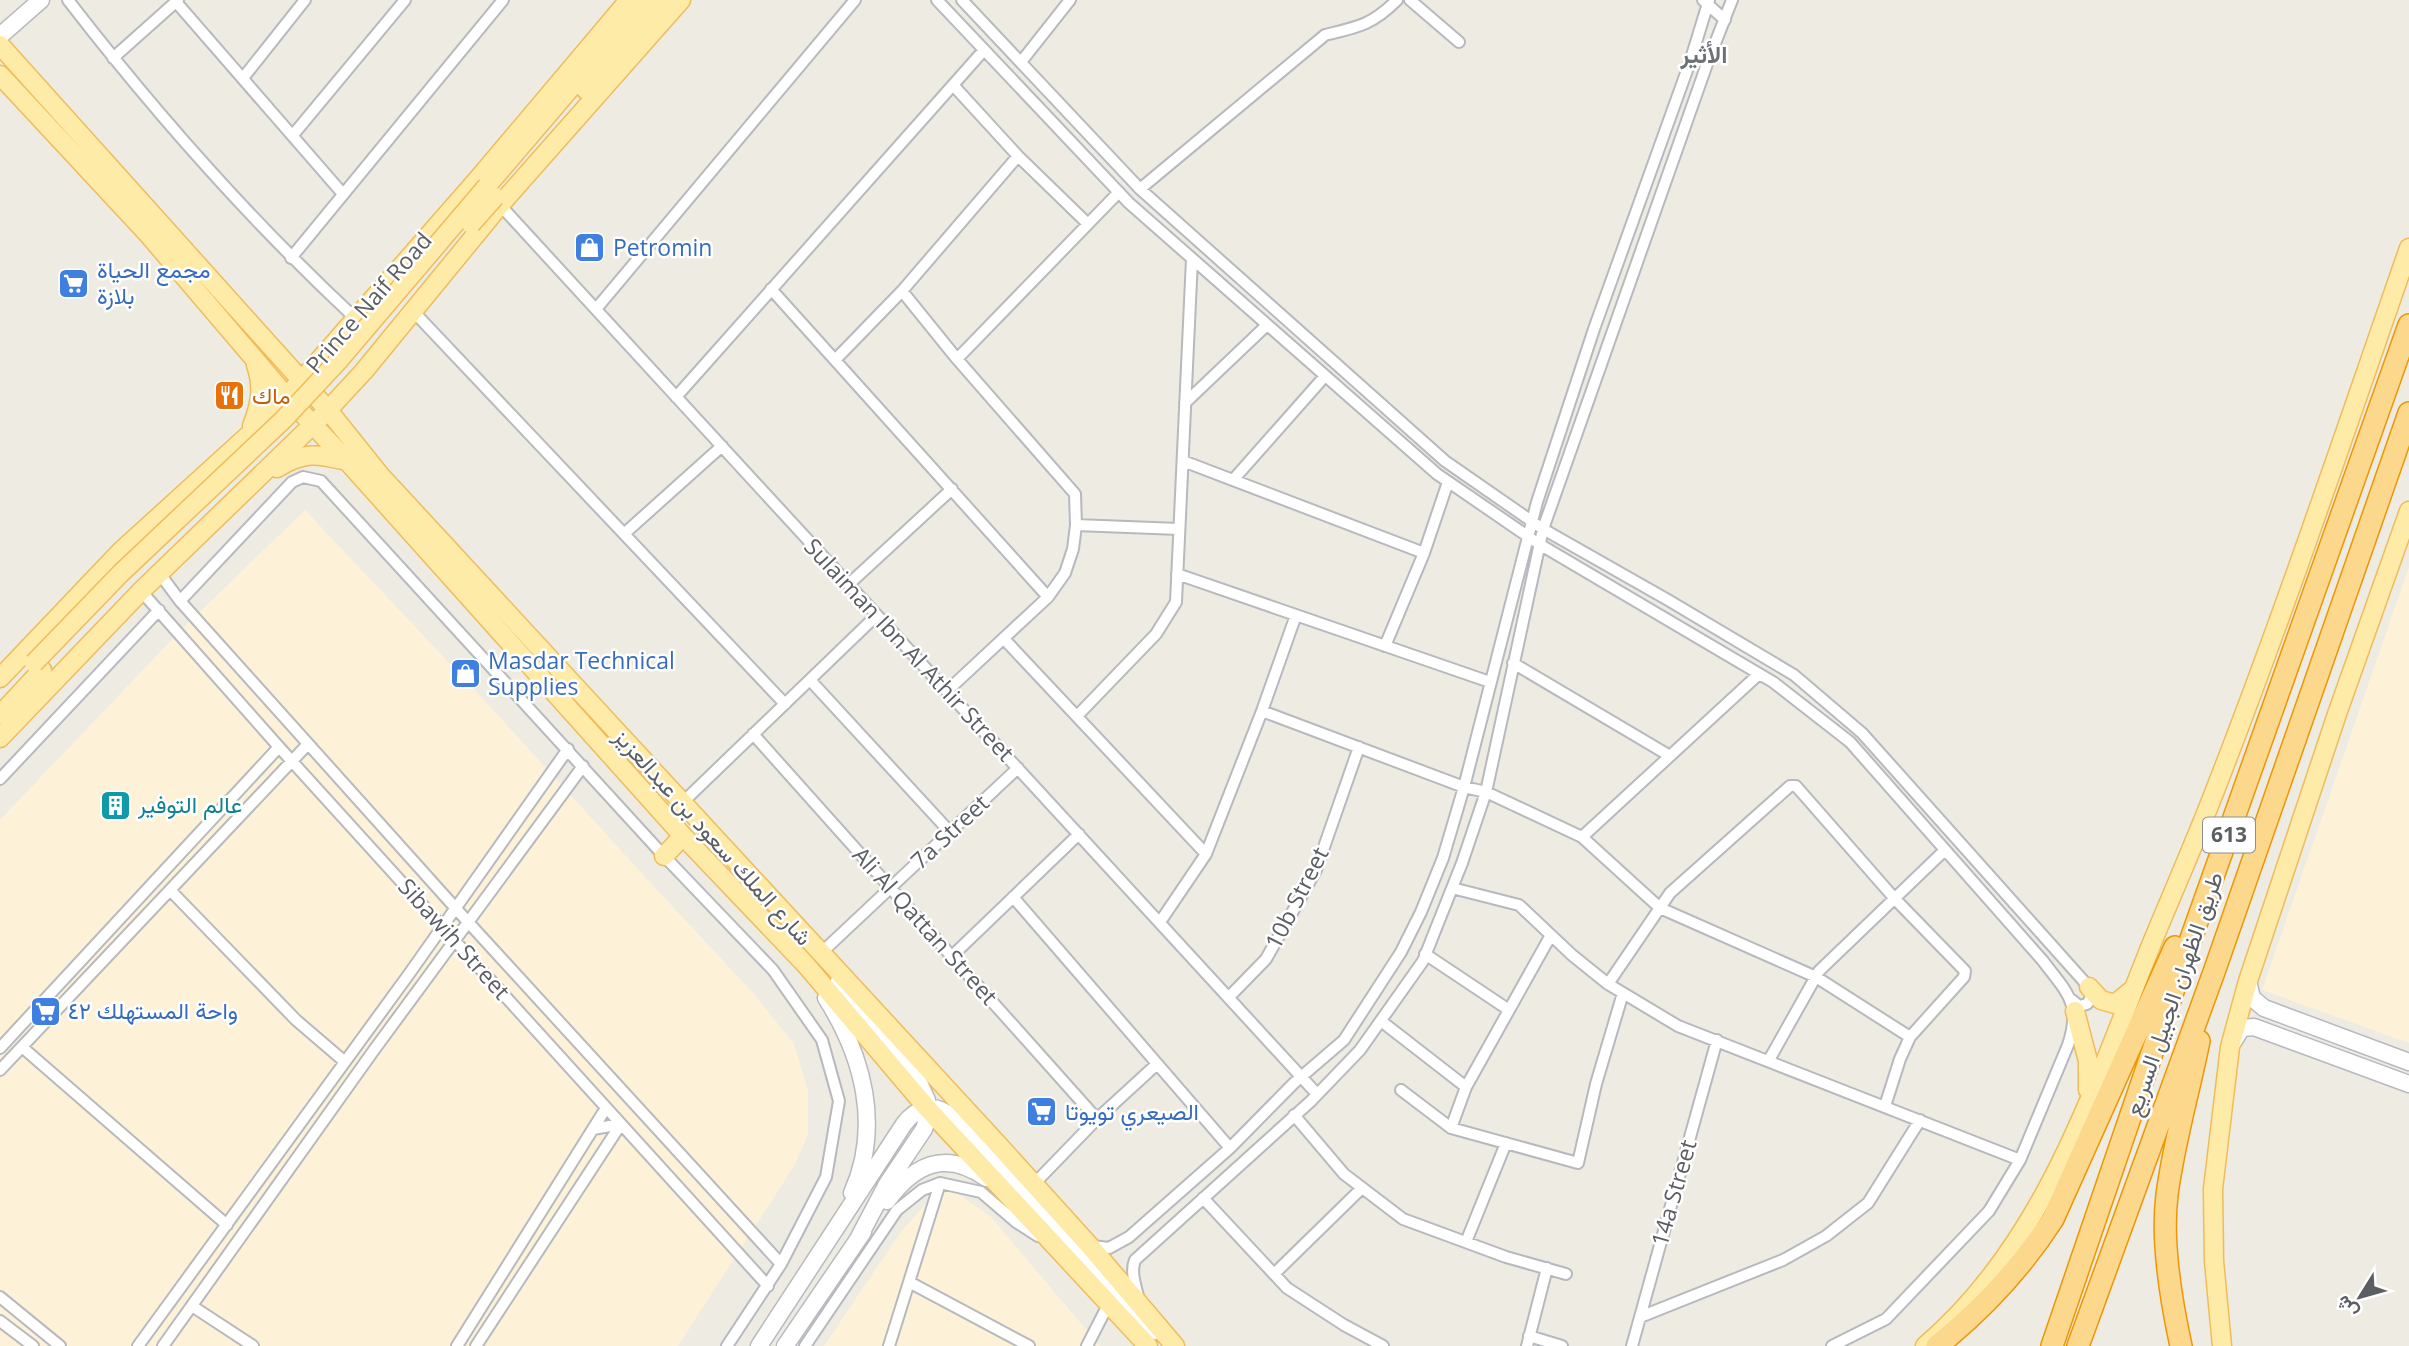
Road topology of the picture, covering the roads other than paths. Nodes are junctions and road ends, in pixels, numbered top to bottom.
1 (41, 0) edge
2 (68, 0) edge
3 (305, 0) edge
4 (405, 0) edge
5 (503, 0) edge
6 (646, 0) edge
7 (664, 0) edge
8 (681, 0) edge
9 (855, 0) edge
10 (937, 0) edge
11 (962, 0) edge
12 (1070, 0) edge
13 (1396, 0) edge
14 (1410, 0) edge
15 (1732, 0) edge
16 (177, 1) edge
17 (627, 1) edge
18 (1706, 1) edge
19 (1725, 20) junction
20 (0, 37) edge
21 (1460, 42) dead end
22 (0, 45) edge
23 (984, 50) junction
24 (113, 58) junction
25 (1021, 62) junction
26 (0, 75) edge
27 (243, 78) junction
28 (953, 85) junction
29 (293, 135) junction
30 (1018, 156) junction
31 (1140, 189) junction
32 (1119, 192) junction
33 (344, 194) junction
34 (494, 196) junction
35 (1088, 223) junction
36 (2409, 248) edge
37 (291, 258) junction
38 (1192, 259) junction
39 (771, 289) junction
40 (902, 291) junction
41 (596, 309) junction
42 (413, 311) junction
43 (355, 318) junction
44 (1267, 325) junction
45 (2409, 325) edge
46 (261, 337) junction
47 (332, 346) junction
48 (254, 359) junction
49 (957, 359) junction
50 (835, 360) junction
51 (364, 371) junction
52 (1325, 376) junction
53 (301, 381) junction
54 (286, 396) junction
55 (676, 397) junction
56 (1185, 403) junction
57 (328, 410) junction
58 (2409, 413) edge
59 (312, 424) junction
60 (249, 435) junction
61 (722, 446) junction
62 (347, 461) junction
63 (1183, 461) junction
64 (380, 475) junction
65 (1233, 480) junction
66 (1448, 482) junction
67 (251, 484) junction
68 (952, 489) junction
69 (2409, 511) edge
70 (1531, 520) junction
71 (1076, 525) junction
72 (1543, 528) junction
73 (1179, 529) junction
74 (625, 533) junction
75 (1527, 536) junction
76 (1539, 544) junction
77 (1424, 552) junction
78 (160, 574) junction
79 (1177, 574) junction
80 (849, 584) junction
81 (141, 591) junction
82 (1048, 597) junction
83 (180, 601) junction
84 (159, 610) junction
85 (877, 615) junction
86 (1296, 615) junction
87 (1004, 640) junction
88 (1385, 646) junction
89 (1513, 663) junction
90 (38, 667) junction
91 (1759, 674) junction
92 (0, 678) edge
93 (810, 680) junction
94 (1490, 682) junction
95 (947, 691) junction
96 (0, 698) edge
97 (785, 704) junction
98 (1262, 711) junction
99 (0, 715) edge
100 (1077, 716) junction
101 (753, 734) junction
102 (0, 738) edge
103 (308, 744) junction
104 (279, 747) junction
105 (1359, 747) junction
106 (568, 749) junction
107 (1670, 756) junction
108 (292, 761) junction
109 (583, 766) junction
110 (1018, 768) junction
111 (0, 779) edge
112 (1464, 787) junction
113 (1486, 792) junction
114 (681, 804) junction
115 (2234, 822) junction
116 (950, 832) junction
117 (1079, 834) junction
118 (683, 836) junction
119 (1582, 837) junction
120 (394, 840) junction
121 (1945, 850) junction
122 (1206, 854) junction
123 (378, 855) junction
124 (664, 856) junction
125 (890, 888) junction
126 (1452, 888) junction
127 (170, 890) junction
128 (1013, 897) junction
129 (1895, 899) junction
130 (455, 908) junction
131 (1660, 908) junction
132 (468, 922) junction
133 (1160, 922) junction
134 (443, 926) junction
135 (1551, 935) junction
136 (455, 941) junction
137 (1425, 954) junction
138 (952, 956) junction
139 (813, 959) junction
140 (2214, 972) junction
141 (1816, 977) junction
142 (2248, 981) junction
143 (1608, 984) junction
144 (2089, 987) junction
145 (2133, 989) junction
146 (1623, 993) junction
147 (1228, 997) junction
148 (2072, 1004) junction
149 (1509, 1010) junction
150 (1381, 1021) junction
151 (1910, 1037) junction
152 (1717, 1040) junction
153 (22, 1047) junction
154 (2230, 1047) junction
155 (0, 1048) edge
156 (1769, 1060) junction
157 (345, 1062) junction
158 (2409, 1062) edge
159 (1157, 1064) junction
160 (0, 1070) edge
161 (1302, 1077) junction
162 (2409, 1084) edge
163 (1466, 1087) junction
164 (1401, 1090) dead end
165 (1317, 1094) junction
166 (1885, 1106) junction
167 (2085, 1107) junction
168 (606, 1108) junction
169 (927, 1108) junction
170 (1294, 1115) junction
171 (1097, 1119) junction
172 (1920, 1120) junction
173 (621, 1124) junction
174 (1451, 1128) junction
175 (593, 1129) junction
176 (1506, 1143) junction
177 (1230, 1148) junction
178 (2020, 1160) junction
179 (940, 1183) junction
180 (1034, 1184) junction
181 (1000, 1188) junction
182 (1362, 1188) junction
183 (1203, 1198) junction
184 (227, 1225) junction
185 (836, 1227) junction
186 (1129, 1237) junction
187 (857, 1241) junction
188 (1466, 1242) junction
189 (1089, 1245) junction
190 (1055, 1247) junction
191 (1142, 1252) junction
192 (781, 1264) junction
193 (1547, 1268) junction
194 (1274, 1274) junction
195 (1566, 1274) dead end
196 (909, 1282) junction
197 (768, 1286) junction
198 (0, 1297) edge
199 (1140, 1303) junction
200 (1108, 1305) junction
201 (192, 1306) junction
202 (1640, 1317) junction
203 (1153, 1319) junction
204 (0, 1321) edge
205 (1528, 1341) edge
206 (33, 1346) edge
207 (60, 1346) edge
208 (138, 1346) edge
209 (163, 1346) edge
210 (253, 1346) edge
211 (457, 1346) edge
212 (476, 1346) edge
213 (727, 1346) edge
214 (759, 1346) edge
215 (785, 1346) edge
216 (805, 1346) edge
217 (889, 1346) edge
218 (1029, 1346) edge
219 (1087, 1346) edge
220 (1148, 1346) edge
221 (1174, 1346) edge
222 (1183, 1346) edge
223 (1383, 1346) edge
224 (1562, 1346) edge
225 (1632, 1346) edge
226 (1832, 1346) edge
227 (1925, 1346) edge
228 (1937, 1346) edge
229 (2052, 1346) edge
230 (2078, 1346) edge
231 (2181, 1346) edge
232 (2222, 1346) edge

1 - 20 main road
2 - 24 street
3 - 27 street
4 - 29 street
5 - 33 street
6 - 34 main road
7 - 34 main road
8 - 34 main road, Prince Naif Road
9 - 41 street
10 - 23 street
11 - 25 street
12 - 25 street
13 - 31 street
14 - 21 street
15 - 19 street
16 - 24 street
16 - 27 street
17 - 43 main road, Prince Naif Road
18 - 19 street
18 - 70 street
19 - 72 street
22 - 46 main road, شارع الملك سعود بن عبدالعزيز
23 - 28 street
23 - 32 street
24 - 37 street
25 - 31 street
26 - 48 main road, شارع الملك سعود بن عبدالعزيز
27 - 29 street
28 - 30 street
28 - 39 street
29 - 33 street
30 - 35 street
30 - 40 street
31 - 70 street
32 - 35 street
32 - 38 street
33 - 37 street
34 - 41 street, Sulaiman Ibn Al Athir Street
34 - 42 main road, Prince Naif Road
34 - 90 main road, bridge
35 - 49 street
36 - 145 main road
37 - 43 street
38 - 44 street
38 - 56 street
39 - 50 street
39 - 55 street
40 - 49 street
40 - 50 street
41 - 55 street, Sulaiman Ibn Al Athir Street
42 - 51 main road, Prince Naif Road
42 - 74 street
43 - 47 main road, Prince Naif Road
44 - 52 street
44 - 56 street
45 - 115 highway, طريق الظهران الجبيل السريع / 613
46 - 47 main road
46 - 53 main road, شارع الملك سعود بن عبدالعزيز
47 - 53 main road, Prince Naif Road
48 - 54 main road, شارع الملك سعود بن عبدالعزيز
48 - 60 main road
49 - 71 street
50 - 68 street
51 - 57 main road, Prince Naif Road
51 - 64 main road
52 - 65 street
52 - 66 street
53 - 54 main road, Prince Naif Road
53 - 57 main road, شارع الملك سعود بن عبدالعزيز
54 - 59 main road, شارع الملك سعود بن عبدالعزيز
54 - 60 main road, Prince Naif Road
55 - 61 street, Sulaiman Ibn Al Athir Street
56 - 63 street
57 - 59 main road, Prince Naif Road
57 - 64 main road, شارع الملك سعود بن عبدالعزيز
58 - 140 highway, طريق الظهران الجبيل السريع / 613
59 - 62 main road, شارع الملك سعود بن عبدالعزيز
59 - 67 main road, Prince Naif Road
60 - 92 main road, Prince Naif Road
61 - 74 street
61 - 80 street, Sulaiman Ibn Al Athir Street
62 - 67 main road
62 - 118 main road, شارع الملك سعود بن عبدالعزيز
63 - 65 street
63 - 73 street
64 - 114 main road, شارع الملك سعود بن عبدالعزيز
65 - 77 street
66 - 75 street
66 - 77 street
67 - 78 main road
68 - 80 street
68 - 82 street
69 - 142 main road
70 - 72 street
70 - 75 street
71 - 73 street
71 - 82 street
72 - 76 street
72 - 144 street
73 - 79 street
74 - 97 street
75 - 76 street
75 - 94 street
76 - 89 street
76 - 91 street
77 - 88 street
78 - 81 main road
78 - 83 street, Sibawih Street
79 - 86 street
79 - 100 street
80 - 85 street, Sulaiman Ibn Al Athir Street
81 - 84 street, Sibawih Street
81 - 102 main road
82 - 87 street
83 - 103 street, Sibawih Street
83 - 106 street
84 - 104 street, Sibawih Street
84 - 111 street
85 - 93 street
85 - 95 street, Sulaiman Ibn Al Athir Street
86 - 88 street
86 - 98 street
87 - 95 street
87 - 100 street
88 - 94 street
89 - 107 street
89 - 113 street
90 - 96 main road
90 - 99 main road
91 - 107 street
91 - 121 street
93 - 97 street
93 - 116 street
94 - 112 street
95 - 110 street, Sulaiman Ibn Al Athir Street
97 - 101 street
98 - 105 street
98 - 122 street
100 - 122 street
101 - 114 street
101 - 125 street, Ali Al Qattan Street
103 - 108 street
103 - 120 street, Sibawih Street
104 - 108 street, Sibawih Street
104 - 155 street
105 - 112 street
105 - 147 street, 10b Street
106 - 109 street
106 - 130 street
107 - 119 street
108 - 123 street, Sibawih Street
108 - 127 street
109 - 124 street
109 - 132 street
110 - 116 street, 7a Street
110 - 117 street, Sulaiman Ibn Al Athir Street
112 - 113 street
112 - 161 street
113 - 119 street
113 - 126 street
114 - 139 main road, شارع الملك سعود بن عبدالعزيز
115 - 228 highway
115 - 229 highway, طريق الظهران الجبيل السريع / 613
116 - 125 street, 7a Street
117 - 128 street
117 - 133 street, Sulaiman Ibn Al Athir Street
118 - 124 main road
118 - 139 main road, شارع الملك سعود بن عبدالعزيز
119 - 131 street
120 - 123 street
120 - 130 street, Sibawih Street
121 - 129 street
121 - 148 street
122 - 133 street
123 - 134 street, Sibawih Street
124 - 192 street
125 - 138 street, Ali Al Qattan Street
125 - 139 street, 7a Street
126 - 135 street
126 - 137 street
127 - 153 street
127 - 157 street
128 - 138 street
128 - 159 street
129 - 131 street
129 - 141 street
129 - 151 street
130 - 132 street, Sibawih Street
130 - 134 street
131 - 141 street
131 - 143 street
132 - 136 street
132 - 192 street, Sibawih Street
133 - 147 street, Sulaiman Ibn Al Athir Street
134 - 136 street, Sibawih Street
134 - 157 street
135 - 143 street
135 - 149 street
136 - 168 street, Sibawih Street
136 - 201 street
137 - 149 street
137 - 150 street
138 - 171 street, Ali Al Qattan Street
139 - 169 main road, شارع الملك سعود بن عبدالعزيز
139 - 180 main road, شارع الملك سعود بن عبدالعزيز
139 - 185 main road
140 - 230 highway, طريق الظهران الجبيل السريع / 613
140 - 231 highway
141 - 151 street
141 - 156 street
142 - 154 main road
142 - 158 main road
143 - 146 street
144 - 145 main road
144 - 148 street
145 - 167 main road
146 - 152 street
146 - 176 street
147 - 161 street, Sulaiman Ibn Al Athir Street
148 - 167 main road
148 - 178 street
149 - 163 street
150 - 163 street
150 - 165 street
151 - 166 street
152 - 156 street
152 - 202 street, 14a Street
153 - 160 street
153 - 184 street
154 - 162 main road
154 - 232 main road
156 - 166 street
157 - 184 street
159 - 171 street
159 - 177 street
161 - 165 street, Sulaiman Ibn Al Athir Street
161 - 177 street
163 - 174 street
164 - 174 street
165 - 170 street
166 - 172 street
167 - 227 main road
168 - 173 street, Sibawih Street
168 - 175 street
169 - 181 main road, شارع الملك سعود بن عبدالعزيز
169 - 185 main road
169 - 187 main road
169 - 221 main road
170 - 182 street
170 - 183 street
171 - 180 street
172 - 178 street
172 - 202 street
173 - 175 street
173 - 197 street, Sibawih Street
173 - 212 street
174 - 176 street
175 - 211 street
176 - 188 street
177 - 186 street
178 - 226 street
179 - 190 street
179 - 196 street
179 - 216 street
180 - 189 main road, شارع الملك سعود بن عبدالعزيز
181 - 187 main road
181 - 190 main road, شارع الملك سعود بن عبدالعزيز
182 - 188 street
182 - 194 street
183 - 191 street
183 - 194 street
184 - 208 street
185 - 214 main road
186 - 189 street
186 - 191 street
187 - 215 main road
188 - 193 street
189 - 199 main road, شارع الملك سعود بن عبدالعزيز
190 - 200 main road, شارع الملك سعود بن عبدالعزيز
191 - 199 street
192 - 197 street
193 - 195 street
193 - 205 street
194 - 223 street
196 - 217 street
196 - 218 street
197 - 213 street
198 - 207 street
199 - 203 main road, شارع الملك سعود بن عبدالعزيز
200 - 219 street
200 - 220 main road, شارع الملك سعود بن عبدالعزيز
201 - 209 street
201 - 210 street
202 - 225 street, 14a Street
203 - 221 main road, شارع الملك سعود بن عبدالعزيز
203 - 222 street
204 - 206 street
205 - 224 street

